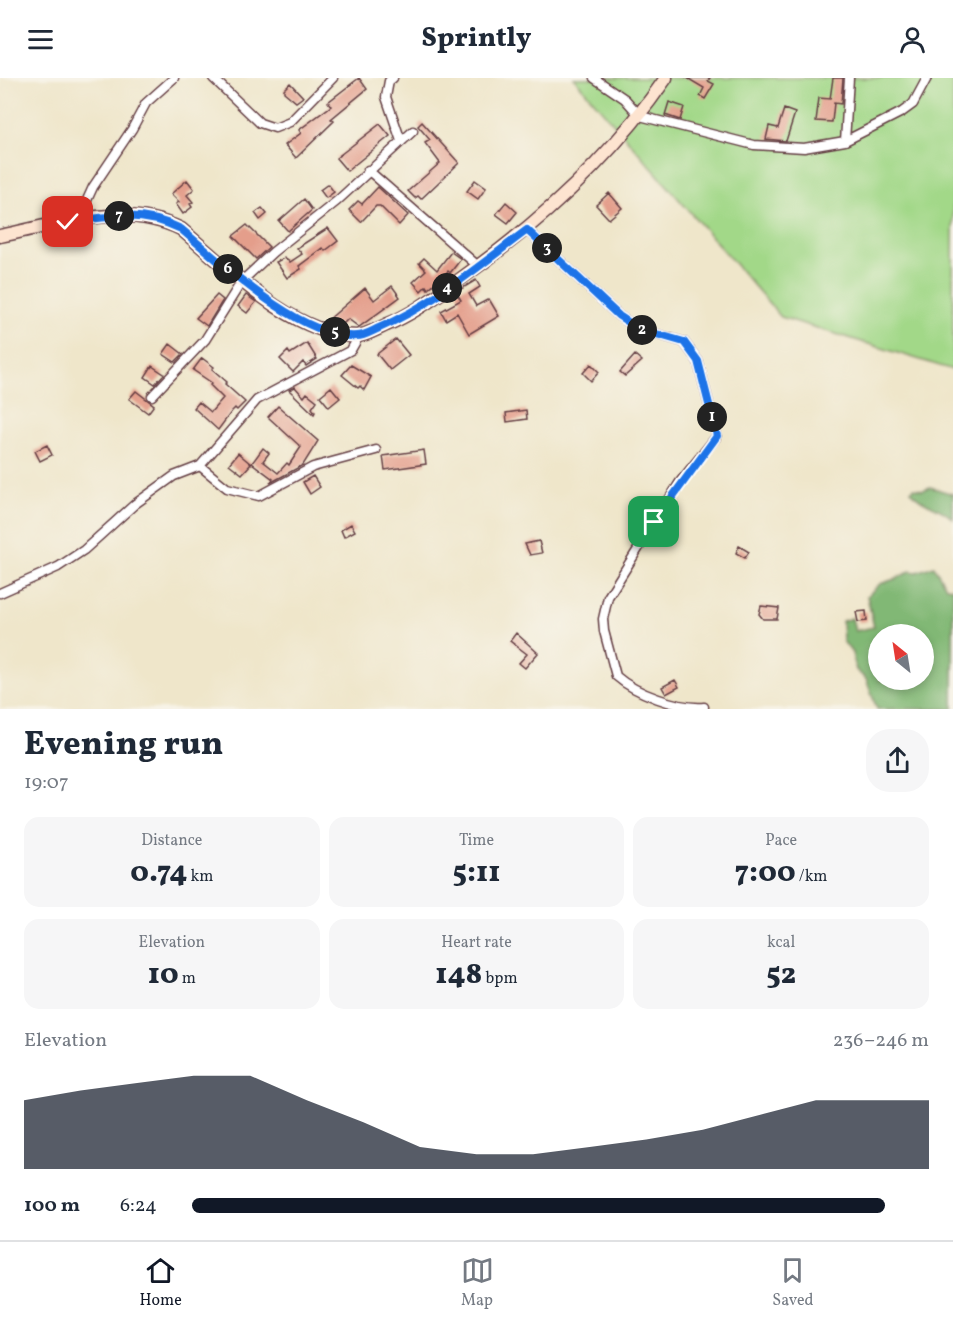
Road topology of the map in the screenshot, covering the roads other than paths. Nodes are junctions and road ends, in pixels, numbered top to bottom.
1 (174, 78) edge
2 (213, 78) edge
3 (333, 78) edge
4 (393, 78) edge
5 (594, 78) edge
6 (666, 78) edge
7 (849, 78) edge
8 (927, 78) edge
9 (640, 116) junction
10 (413, 131) dead end
11 (401, 141) junction
12 (845, 141) junction
13 (368, 170) junction
14 (78, 220) junction
15 (527, 230) junction
16 (0, 236) edge
17 (478, 266) junction
18 (242, 281) junction
19 (359, 336) junction
20 (152, 396) dead end
21 (376, 450) dead end
22 (200, 466) junction
23 (0, 593) edge
24 (704, 707) dead end

1 - 14 street
2 - 3 street
4 - 11 street
5 - 9 street
6 - 9 street
7 - 12 street
8 - 12 street
9 - 12 street
9 - 15 street
10 - 11 street
11 - 13 street
13 - 17 street
13 - 18 street
14 - 16 street
14 - 18 street
15 - 17 street
15 - 24 street
17 - 19 street
18 - 19 street
18 - 20 street
19 - 22 street
21 - 22 street
22 - 23 street

